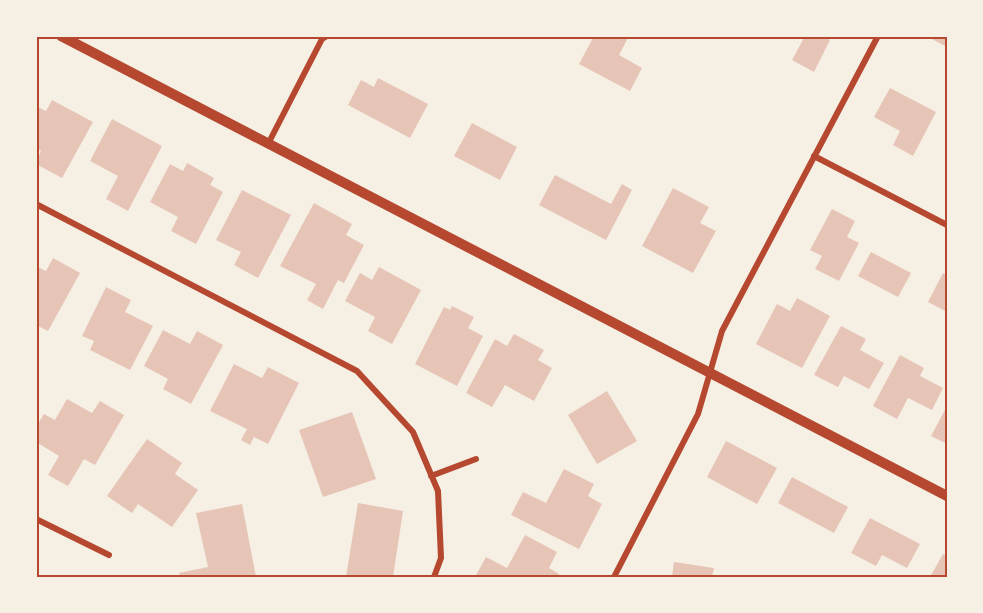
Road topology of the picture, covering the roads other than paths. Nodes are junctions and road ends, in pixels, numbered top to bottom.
1 (61, 36) edge
2 (327, 36) edge
3 (878, 36) edge
4 (268, 144) junction
5 (814, 156) junction
6 (36, 204) edge
7 (947, 225) edge
8 (709, 372) junction
9 (476, 459) dead end
10 (431, 476) junction
11 (947, 496) edge
12 (36, 519) edge
13 (109, 555) dead end
14 (434, 577) edge
15 (614, 577) edge

1 - 4 street
2 - 4 street
3 - 5 street
4 - 8 street
5 - 7 street
5 - 8 street
6 - 10 street
8 - 11 street
8 - 15 street
9 - 10 street
10 - 14 street
12 - 13 street

